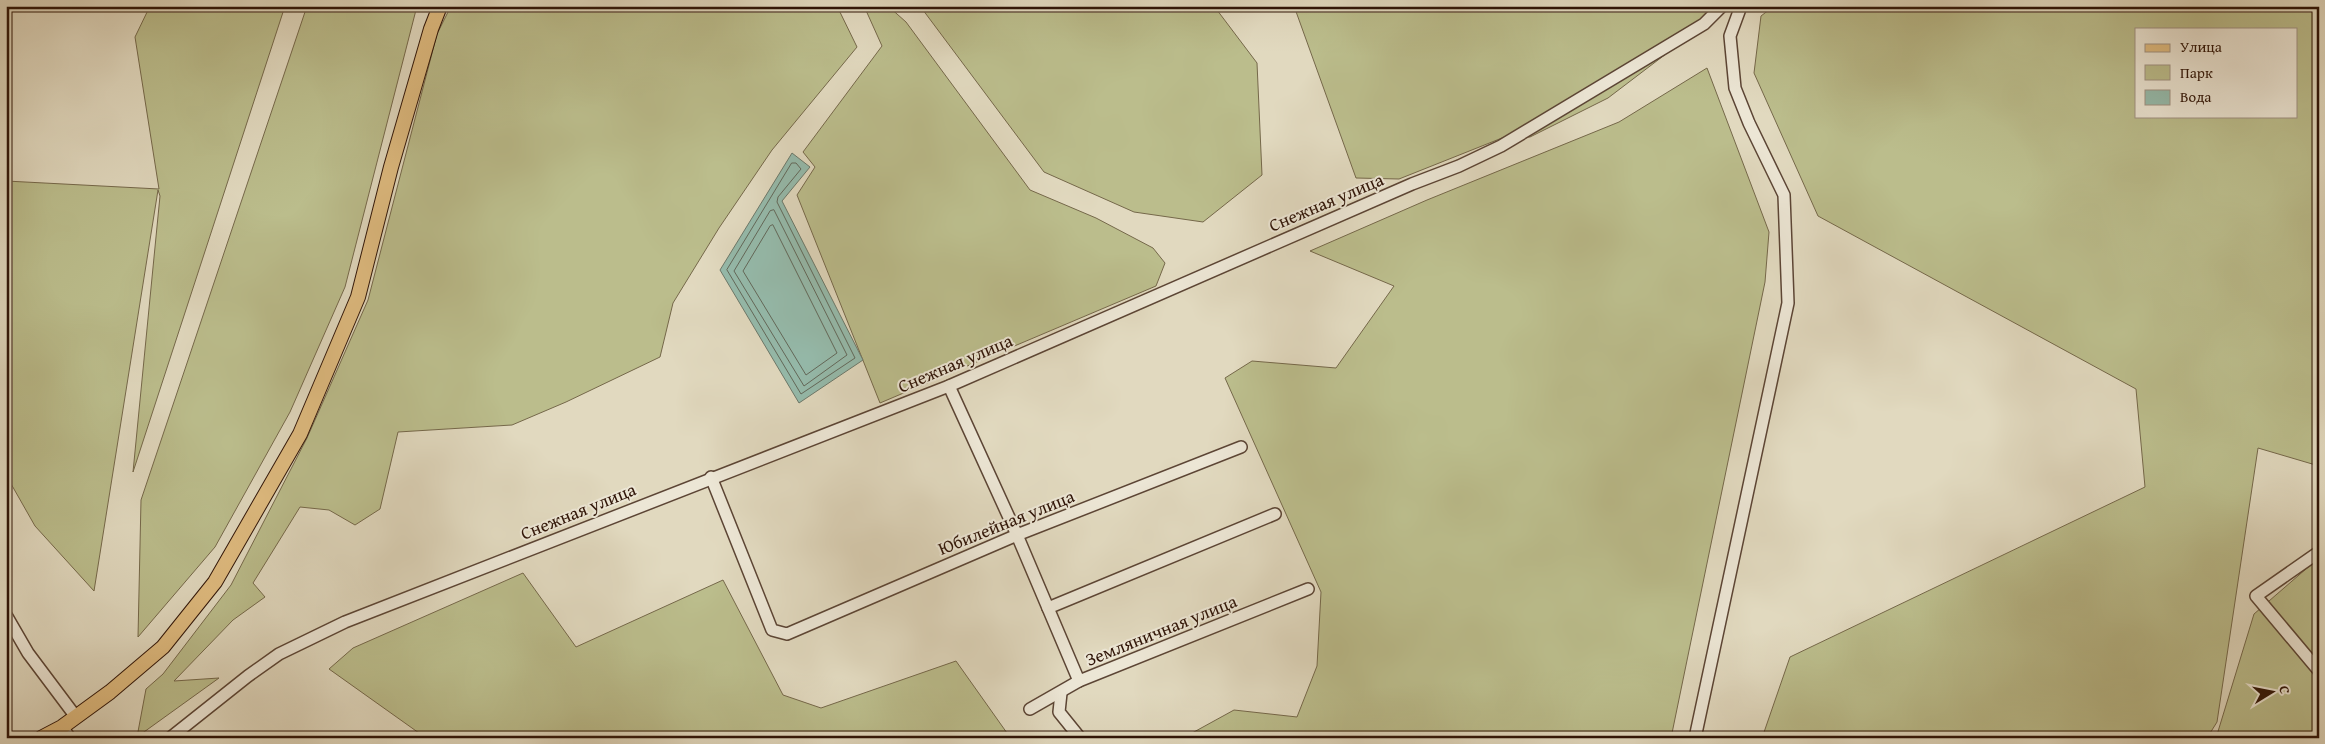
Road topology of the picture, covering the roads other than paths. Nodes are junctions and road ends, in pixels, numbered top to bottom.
1 (440, 6) edge
2 (1722, 6) edge
3 (1741, 6) edge
4 (949, 386) junction
5 (1241, 447) dead end
6 (711, 477) junction
7 (1276, 514) dead end
8 (1017, 535) junction
9 (2319, 552) edge
10 (1308, 589) dead end
11 (1048, 608) junction
12 (6, 615) edge
13 (2319, 672) edge
14 (1079, 682) junction
15 (1061, 693) junction
16 (1030, 709) dead end
17 (76, 718) junction
18 (66, 732) edge
19 (41, 738) edge
20 (170, 738) edge
21 (1080, 738) edge
22 (1695, 738) edge

1 - 17 main road
2 - 4 street, Снежная улица
3 - 22 street
4 - 6 street, Снежная улица
4 - 8 street
5 - 8 street, Юбилейная улица
6 - 8 street, Юбилейная улица
6 - 20 street, Снежная улица
7 - 11 street
8 - 11 street
9 - 13 street
10 - 14 street, Земляничная улица
11 - 14 street
12 - 17 street
14 - 15 street, Земляничная улица
15 - 16 street, Земляничная улица
15 - 21 street
17 - 18 main road
18 - 19 main road

